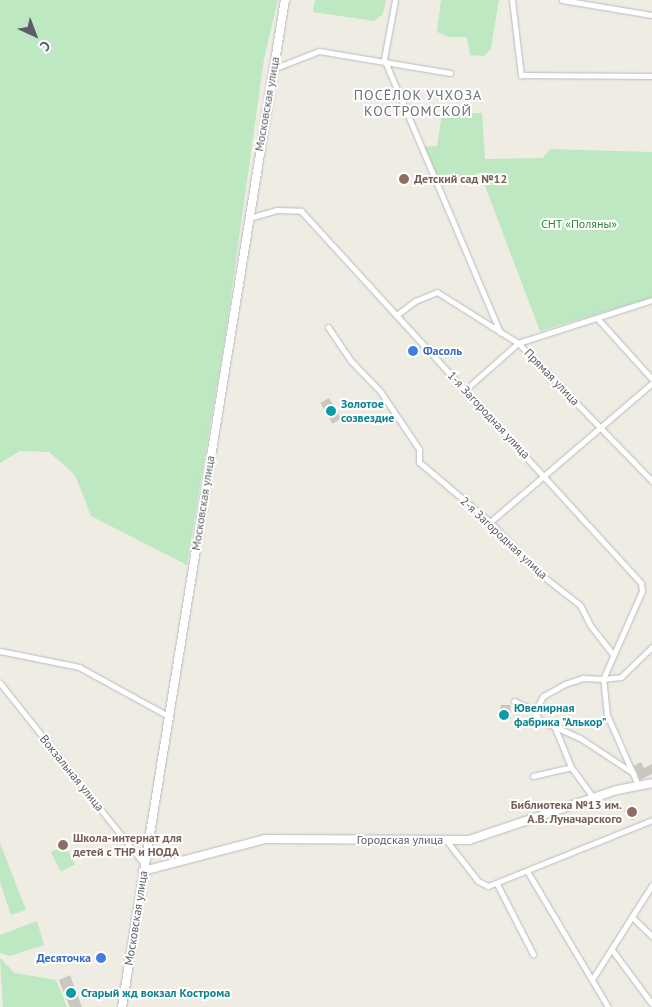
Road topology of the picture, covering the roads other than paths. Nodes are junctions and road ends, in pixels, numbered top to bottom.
1 (285, 0) edge
2 (395, 0) edge
3 (512, 0) edge
4 (562, 0) edge
5 (652, 15) edge
6 (384, 59) junction
7 (272, 69) junction
8 (450, 73) dead end
9 (652, 76) edge
10 (248, 218) junction
11 (652, 300) edge
12 (398, 314) junction
13 (597, 318) junction
14 (328, 326) dead end
15 (500, 332) junction
16 (518, 343) junction
17 (652, 380) edge
18 (652, 383) edge
19 (466, 389) junction
20 (600, 428) junction
21 (544, 474) junction
22 (652, 481) edge
23 (490, 522) junction
24 (652, 647) edge
25 (0, 652) edge
26 (612, 652) junction
27 (604, 679) junction
28 (0, 683) edge
29 (514, 701) dead end
30 (535, 711) junction
31 (168, 716) junction
32 (555, 728) junction
33 (571, 767) junction
34 (633, 773) junction
35 (533, 776) dead end
36 (652, 783) edge
37 (638, 786) junction
38 (594, 799) junction
39 (652, 820) edge
40 (446, 840) junction
41 (143, 868) junction
42 (527, 871) junction
43 (497, 884) junction
44 (652, 885) edge
45 (632, 917) junction
46 (652, 936) edge
47 (612, 950) junction
48 (533, 954) dead end
49 (593, 978) junction
50 (652, 1004) edge
51 (122, 1007) edge
52 (608, 1007) edge

1 - 7 main road, Московская улица
2 - 6 street
3 - 9 street
4 - 5 street
6 - 7 street
6 - 8 street
6 - 15 street
7 - 10 main road, Московская улица
10 - 12 street, 1-я Загородная улица
10 - 31 main road, Московская улица
11 - 13 street
12 - 15 street, Прямая улица
12 - 19 street, 1-я Загородная улица
13 - 16 street
13 - 17 street
14 - 23 street, 2-я Загородная улица
15 - 16 street, Прямая улица
16 - 19 street
16 - 20 street, Прямая улица
18 - 20 street
19 - 21 street, 1-я Загородная улица
20 - 21 street
20 - 22 street, Прямая улица
21 - 23 street
21 - 26 street, 1-я Загородная улица
23 - 26 street, 2-я Загородная улица
24 - 27 street
25 - 31 street
26 - 27 street, 1-я Загородная улица
27 - 30 street
27 - 34 street
28 - 41 street, Вокзальная улица
29 - 30 street
30 - 32 street
31 - 41 main road, Московская улица
32 - 33 street
32 - 34 street
33 - 35 street
33 - 38 street
34 - 37 street
36 - 37 main road, Городская улица
37 - 38 main road, Городская улица
38 - 40 main road, Городская улица
39 - 42 street
40 - 41 main road, Городская улица
40 - 43 street
41 - 51 main road, Московская улица
42 - 43 street
42 - 49 street
43 - 48 street
44 - 45 street
45 - 46 street
45 - 47 street
47 - 49 street
47 - 50 street
49 - 52 street

